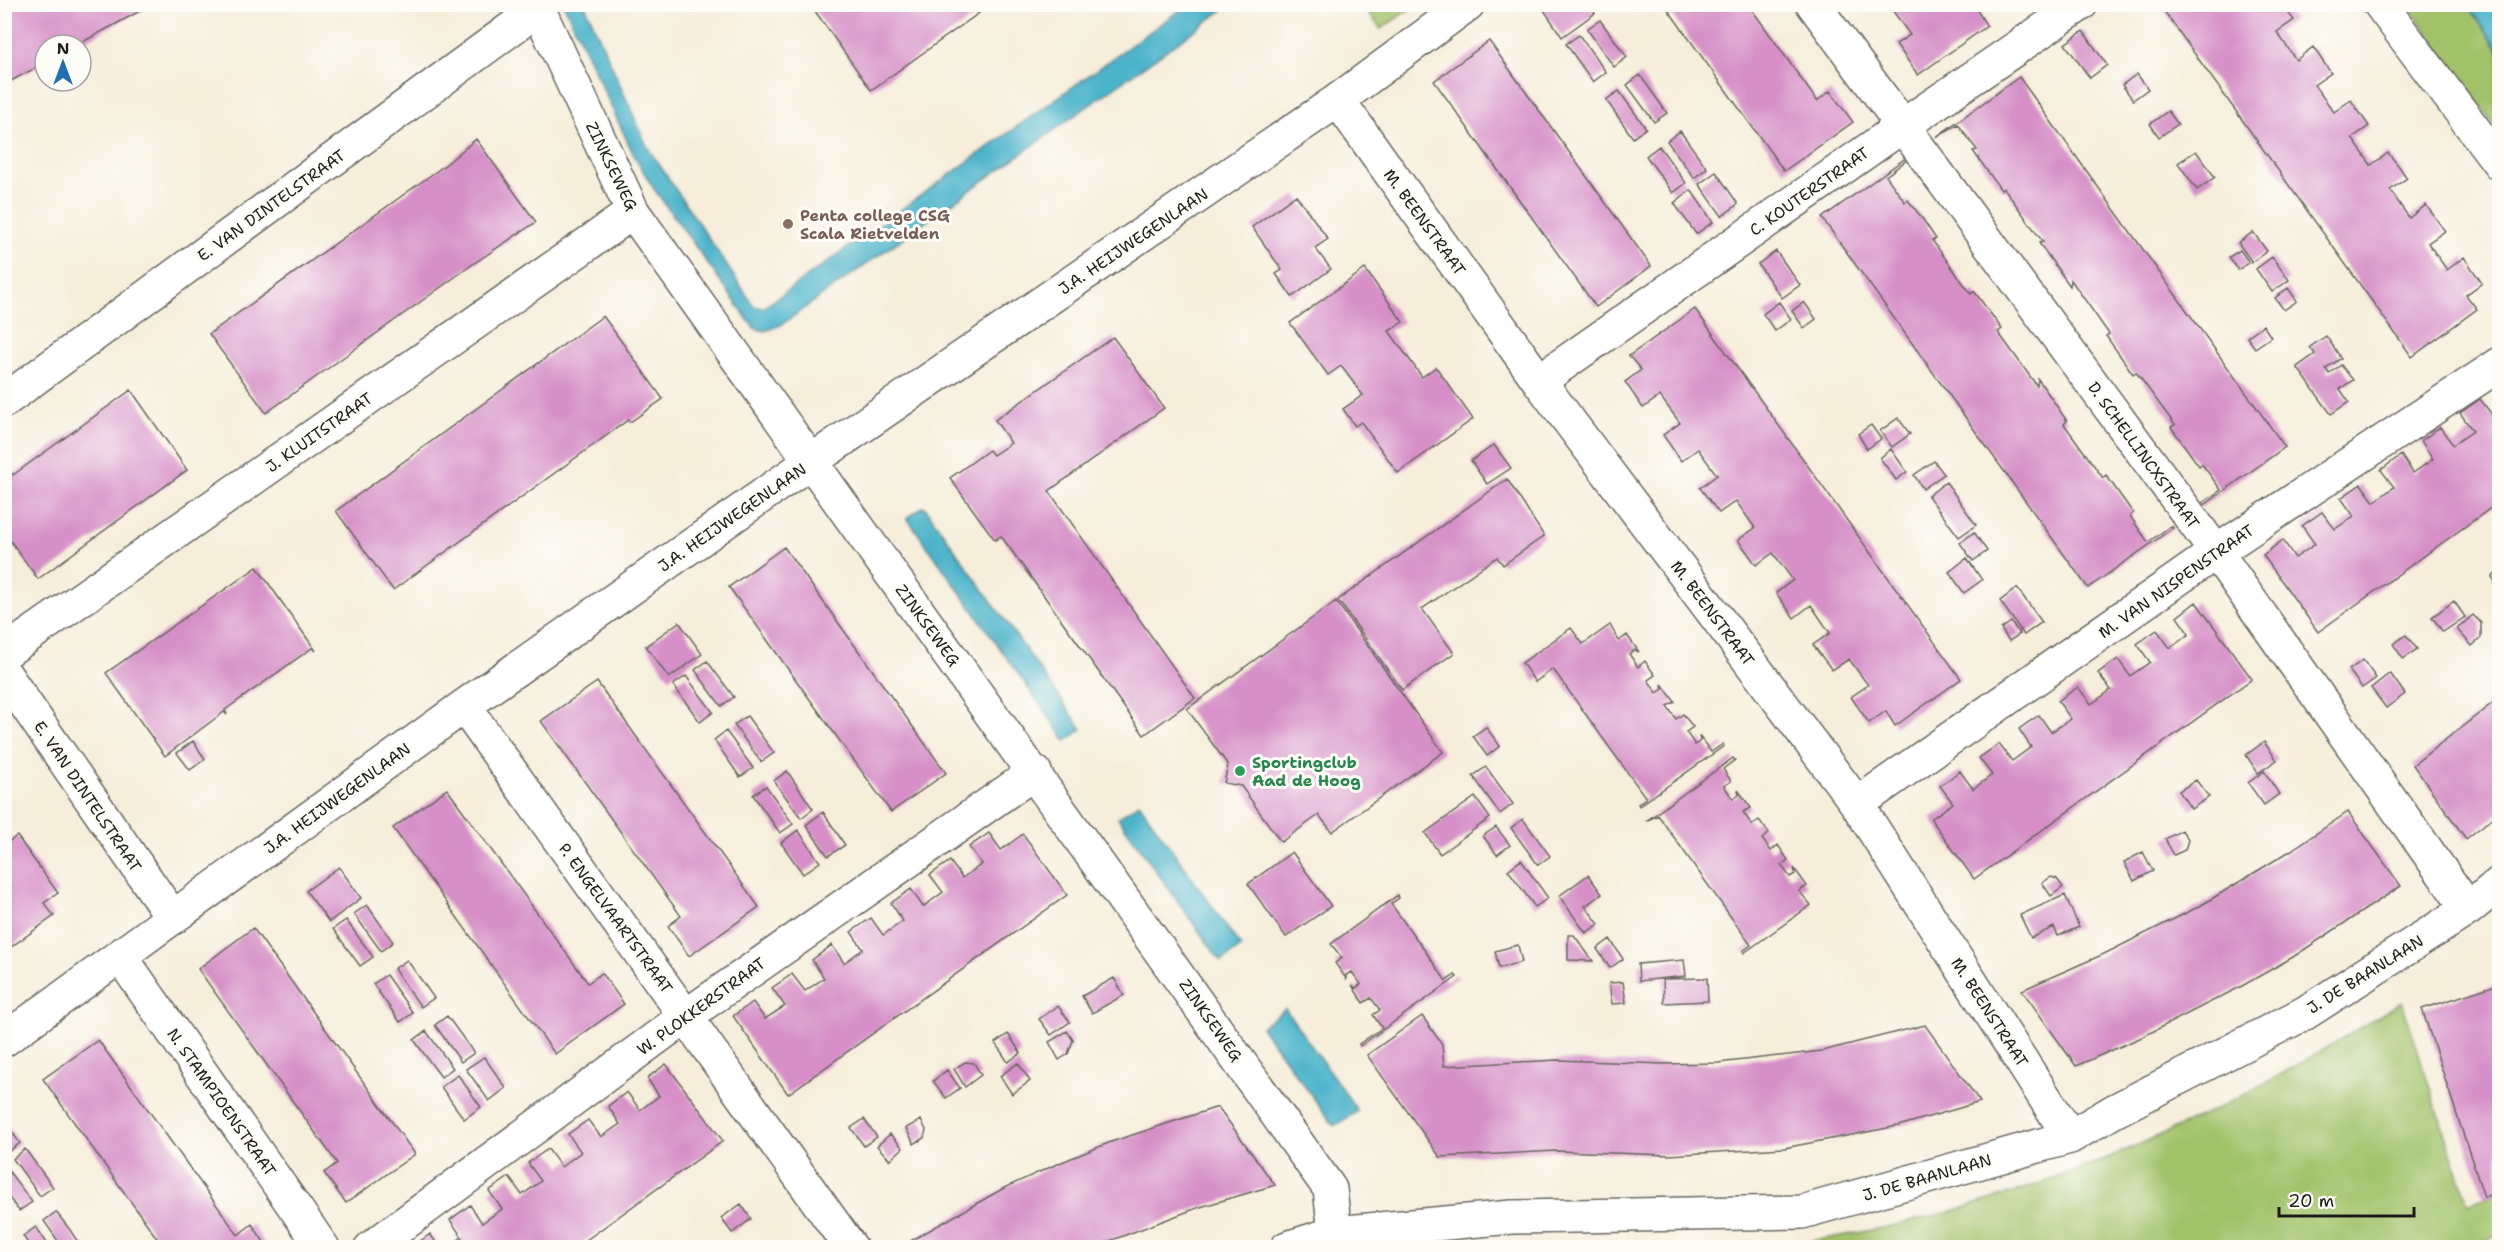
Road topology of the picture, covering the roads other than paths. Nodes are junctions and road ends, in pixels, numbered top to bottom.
1 (1468, 4) edge
2 (1813, 4) edge
3 (2081, 4) edge
4 (2379, 4) edge
5 (537, 7) edge
6 (1338, 100) junction
7 (1901, 127) junction
8 (2499, 164) edge
9 (633, 212) junction
10 (2499, 364) edge
11 (1539, 381) junction
12 (4, 401) edge
13 (810, 462) junction
14 (2216, 552) junction
15 (4, 653) edge
16 (4, 673) edge
17 (464, 706) junction
18 (1035, 772) junction
19 (1857, 804) junction
20 (2499, 883) edge
21 (2468, 909) junction
22 (173, 918) junction
23 (121, 957) junction
24 (686, 1016) junction
25 (4, 1040) edge
26 (2070, 1137) junction
27 (1335, 1233) junction
28 (323, 1248) edge
29 (371, 1248) edge
30 (850, 1248) edge
31 (1287, 1248) edge

1 - 6 street, J.A. HEIJWEGENLAAN
2 - 7 street, D. SCHELLINCXSTRAAT
3 - 7 street, C. KOUTERSTRAAT
4 - 8 street
5 - 9 street, ZINKSEWEG
5 - 12 street, E. VAN DINTELSTRAAT
6 - 11 street, M. BEENSTRAAT
6 - 13 street, J.A. HEIJWEGENLAAN
7 - 11 street, C. KOUTERSTRAAT
7 - 14 street, D. SCHELLINCXSTRAAT
9 - 13 street, ZINKSEWEG
9 - 15 street, J. KLUITSTRAAT
10 - 14 street, M. VAN NISPENSTRAAT
11 - 19 street, M. BEENSTRAAT
13 - 17 street, J.A. HEIJWEGENLAAN
13 - 18 street, ZINKSEWEG
14 - 19 street, M. VAN NISPENSTRAAT
14 - 21 street, D. SCHELLINCXSTRAAT
16 - 22 street, E. VAN DINTELSTRAAT
17 - 22 street, J.A. HEIJWEGENLAAN
17 - 24 street, P. ENGELVAARTSTRAAT
18 - 24 street, W. PLOKKERSTRAAT
18 - 27 street, ZINKSEWEG
19 - 26 street, M. BEENSTRAAT
20 - 21 street, J. DE BAANLAAN
21 - 26 street, J. DE BAANLAAN
22 - 23 street, J.A. HEIJWEGENLAAN
23 - 25 street, J.A. HEIJWEGENLAAN
23 - 28 street, N. STAMPIOENSTRAAT
24 - 29 street, W. PLOKKERSTRAAT
24 - 30 street, P. ENGELVAARTSTRAAT
26 - 27 street, J. DE BAANLAAN
27 - 31 street, J. DE BAANLAAN

